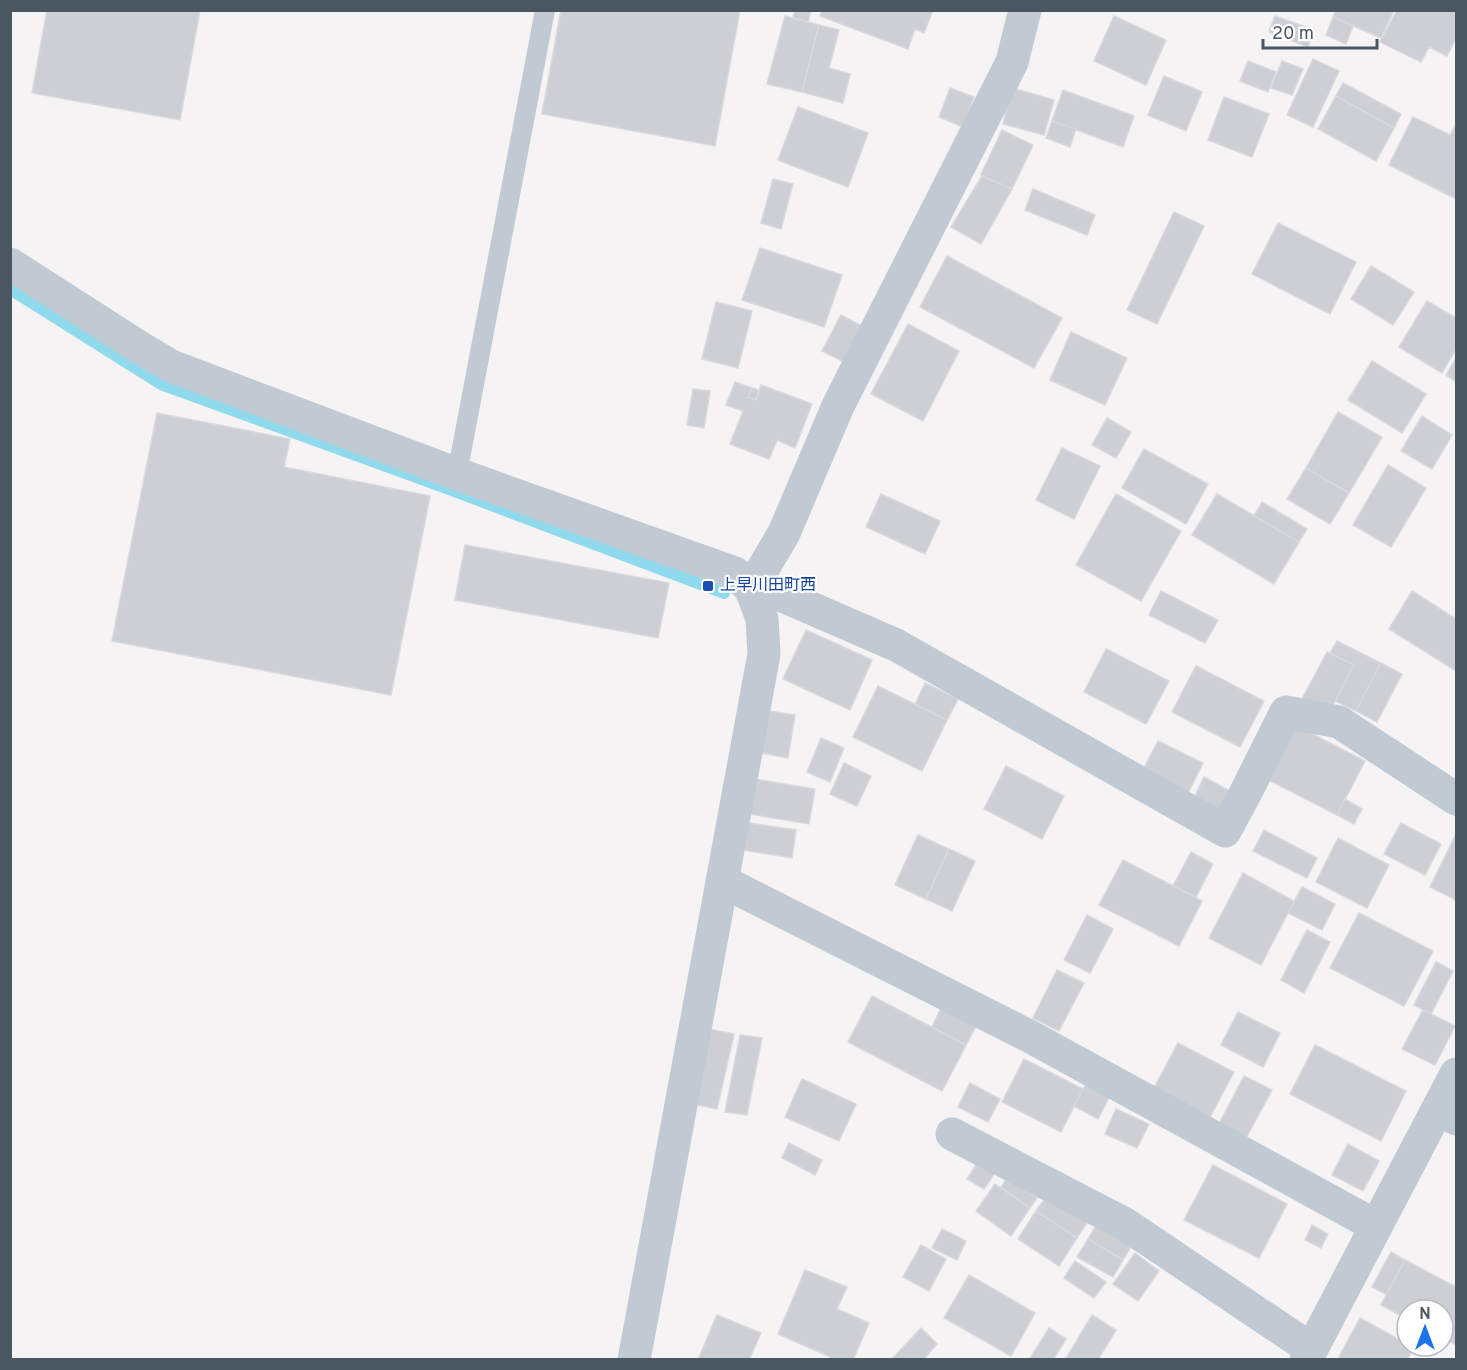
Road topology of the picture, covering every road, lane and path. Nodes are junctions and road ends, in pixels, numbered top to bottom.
1 (545, 10) edge
2 (1025, 10) edge
3 (10, 264) edge
4 (457, 474) junction
5 (752, 589) junction
6 (1456, 799) edge
7 (722, 881) junction
8 (1456, 1074) edge
9 (1448, 1113) edge
10 (952, 1134) dead end
11 (1376, 1226) junction
12 (1309, 1354) edge
13 (634, 1359) edge

1 - 4 lane
2 - 5 street
3 - 4 street
4 - 5 street
5 - 6 street
5 - 7 street
7 - 11 street
7 - 13 street
8 - 9 street
9 - 11 street
10 - 12 street
11 - 12 street

